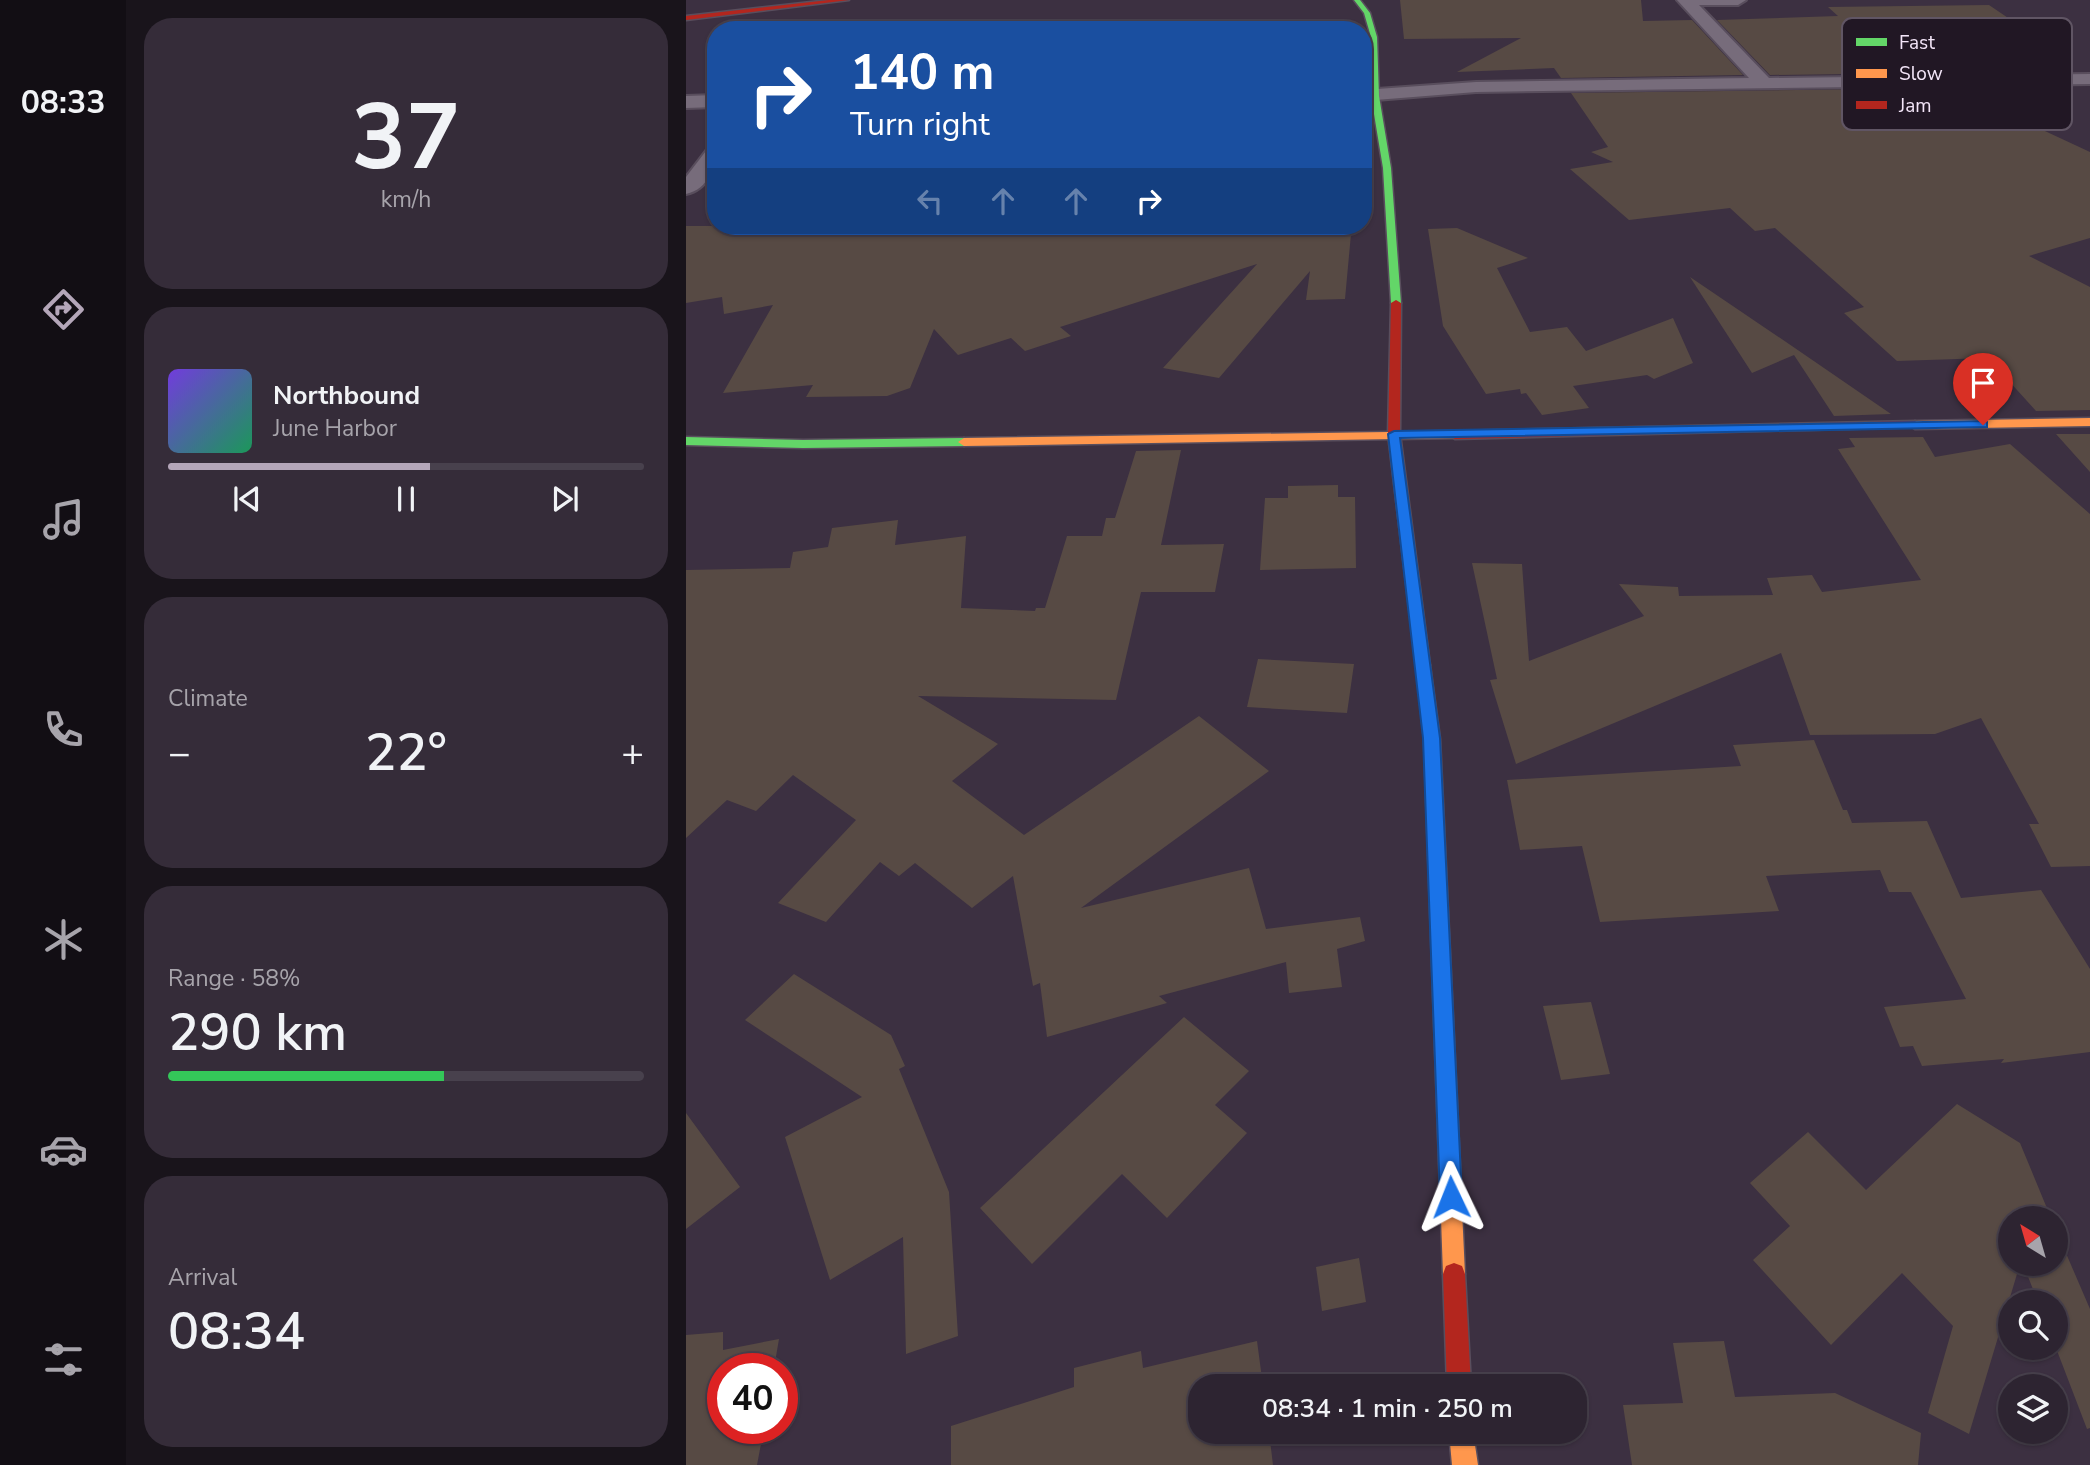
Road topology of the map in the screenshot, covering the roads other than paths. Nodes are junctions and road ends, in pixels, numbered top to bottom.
1 (795, 0) edge
2 (845, 0) edge
3 (1357, 0) edge
4 (1738, 0) edge
5 (1686, 1) edge
6 (686, 12) edge
7 (686, 18) edge
8 (1369, 21) edge
9 (1372, 30) edge
10 (1372, 61) edge
11 (2072, 79) edge
12 (2090, 79) edge
13 (1842, 82) edge
14 (1763, 83) junction
15 (1372, 96) edge
16 (707, 101) edge
17 (686, 102) edge
18 (1372, 108) edge
19 (707, 164) edge
20 (686, 188) edge
21 (2090, 422) edge
22 (1394, 434) junction
23 (686, 441) edge
24 (1458, 1374) edge
25 (1462, 1444) edge
26 (1465, 1465) edge

1 - 6 street
2 - 7 street
3 - 8 street
4 - 5 street
5 - 14 street
9 - 10 street
11 - 12 street
13 - 14 street
14 - 15 street
16 - 17 street
18 - 22 street
19 - 20 street
21 - 22 street
22 - 23 street
22 - 24 street
25 - 26 street

